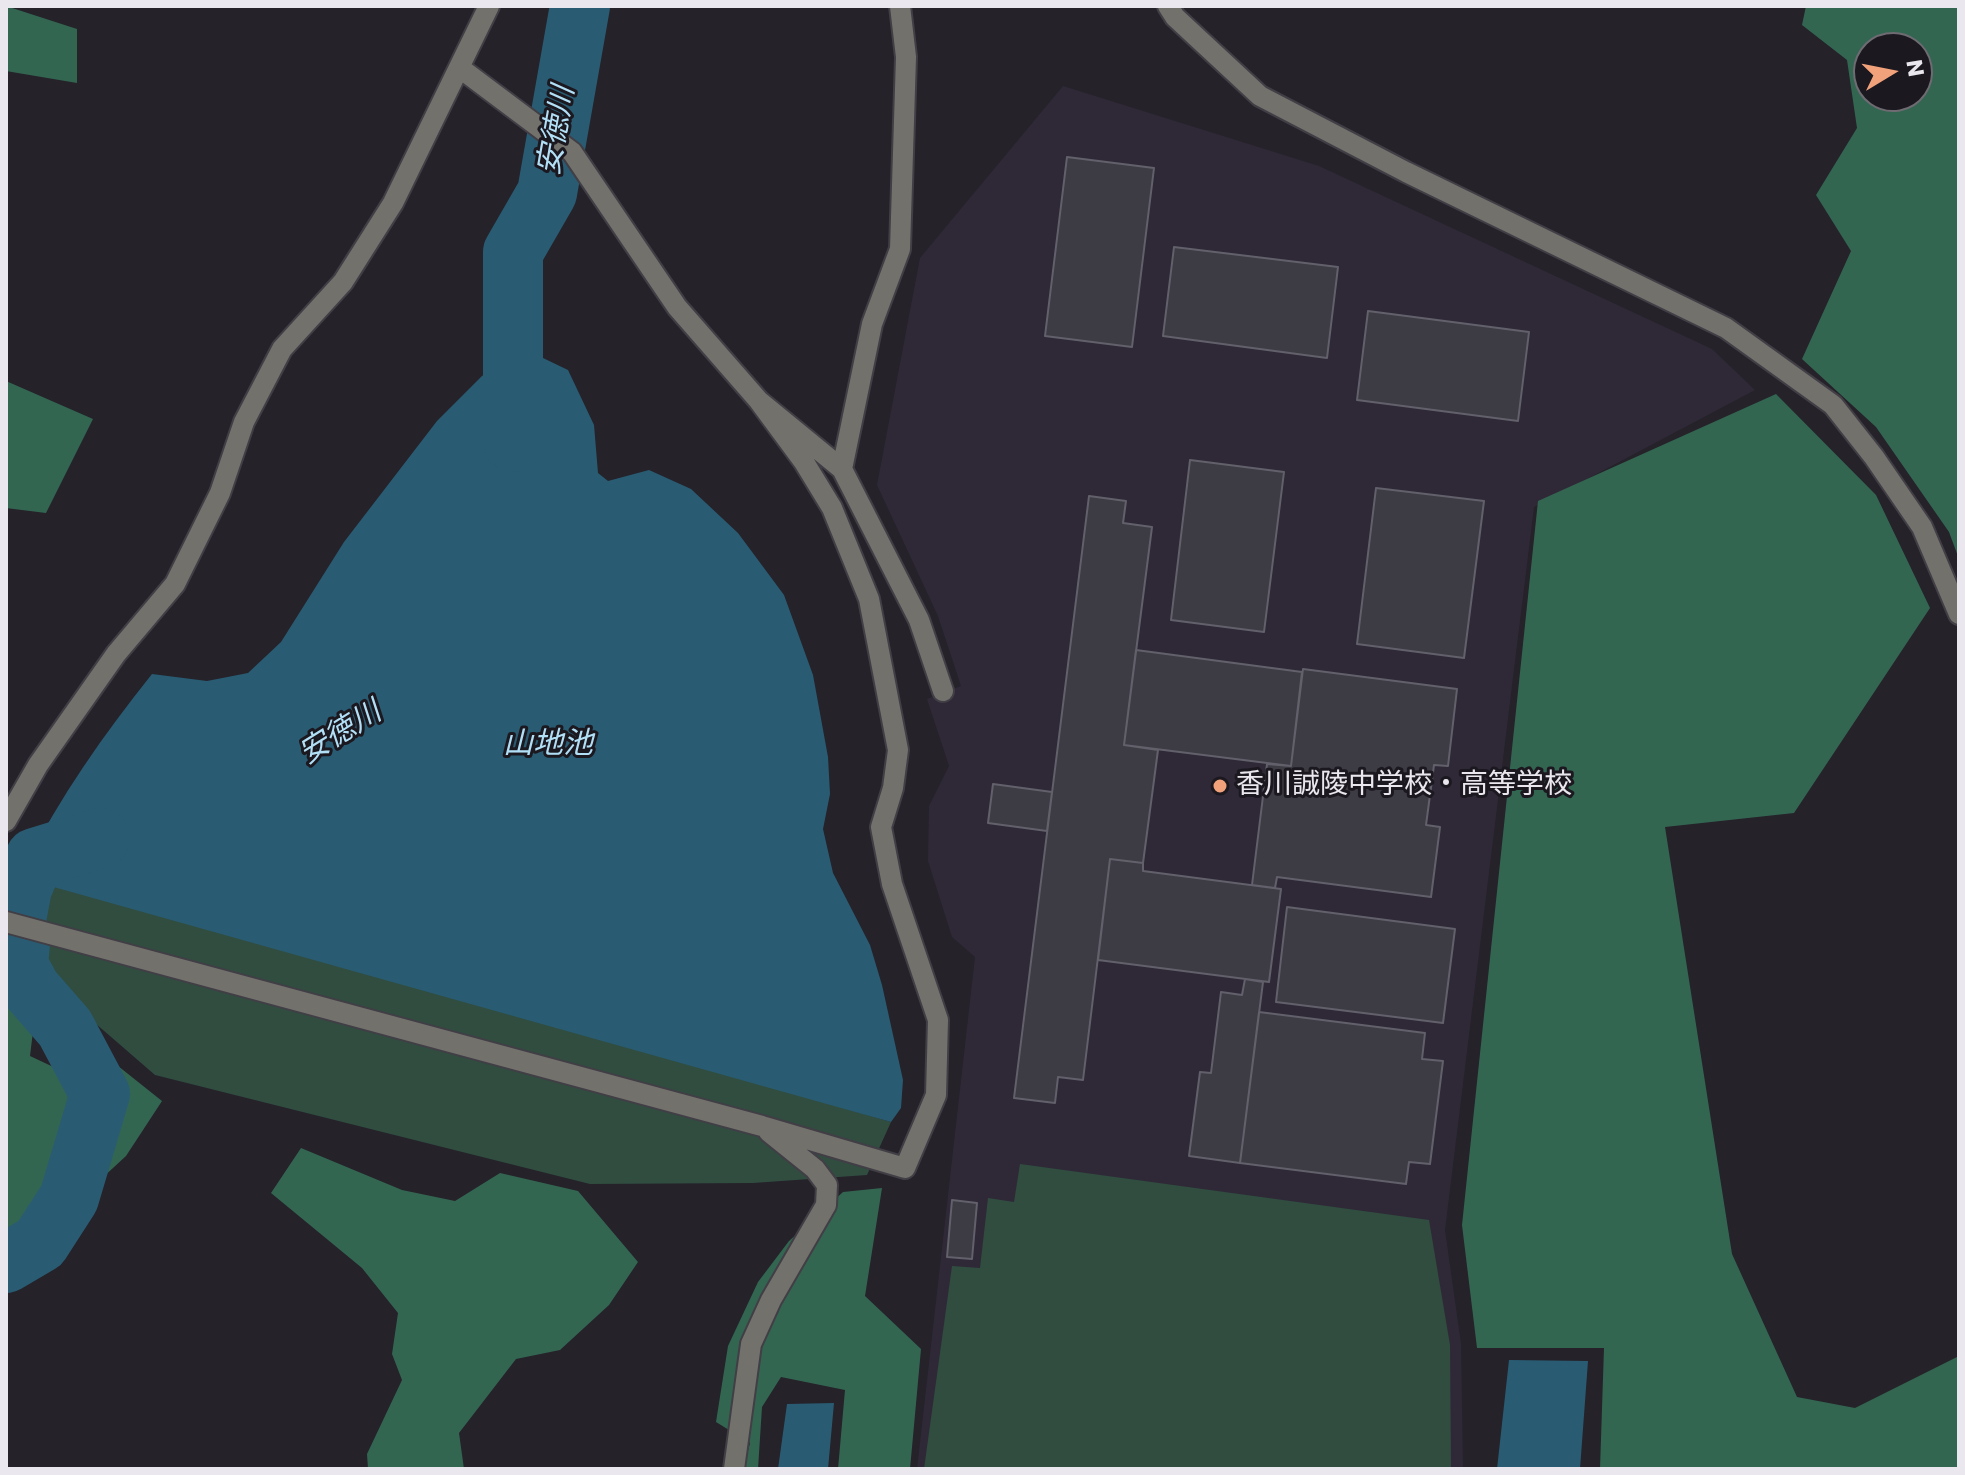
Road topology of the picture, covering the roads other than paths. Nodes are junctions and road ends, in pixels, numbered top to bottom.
1 (489, 6) edge
2 (900, 6) edge
3 (1168, 6) edge
4 (460, 68) junction
5 (759, 401) junction
6 (842, 469) junction
7 (1959, 614) edge
8 (943, 691) dead end
9 (6, 821) edge
10 (6, 922) edge
11 (762, 1126) junction
12 (734, 1469) edge

1 - 4 street
2 - 6 street
3 - 7 street
4 - 5 street
4 - 9 street
5 - 6 street
5 - 11 street
6 - 8 street
10 - 11 street
11 - 12 street

